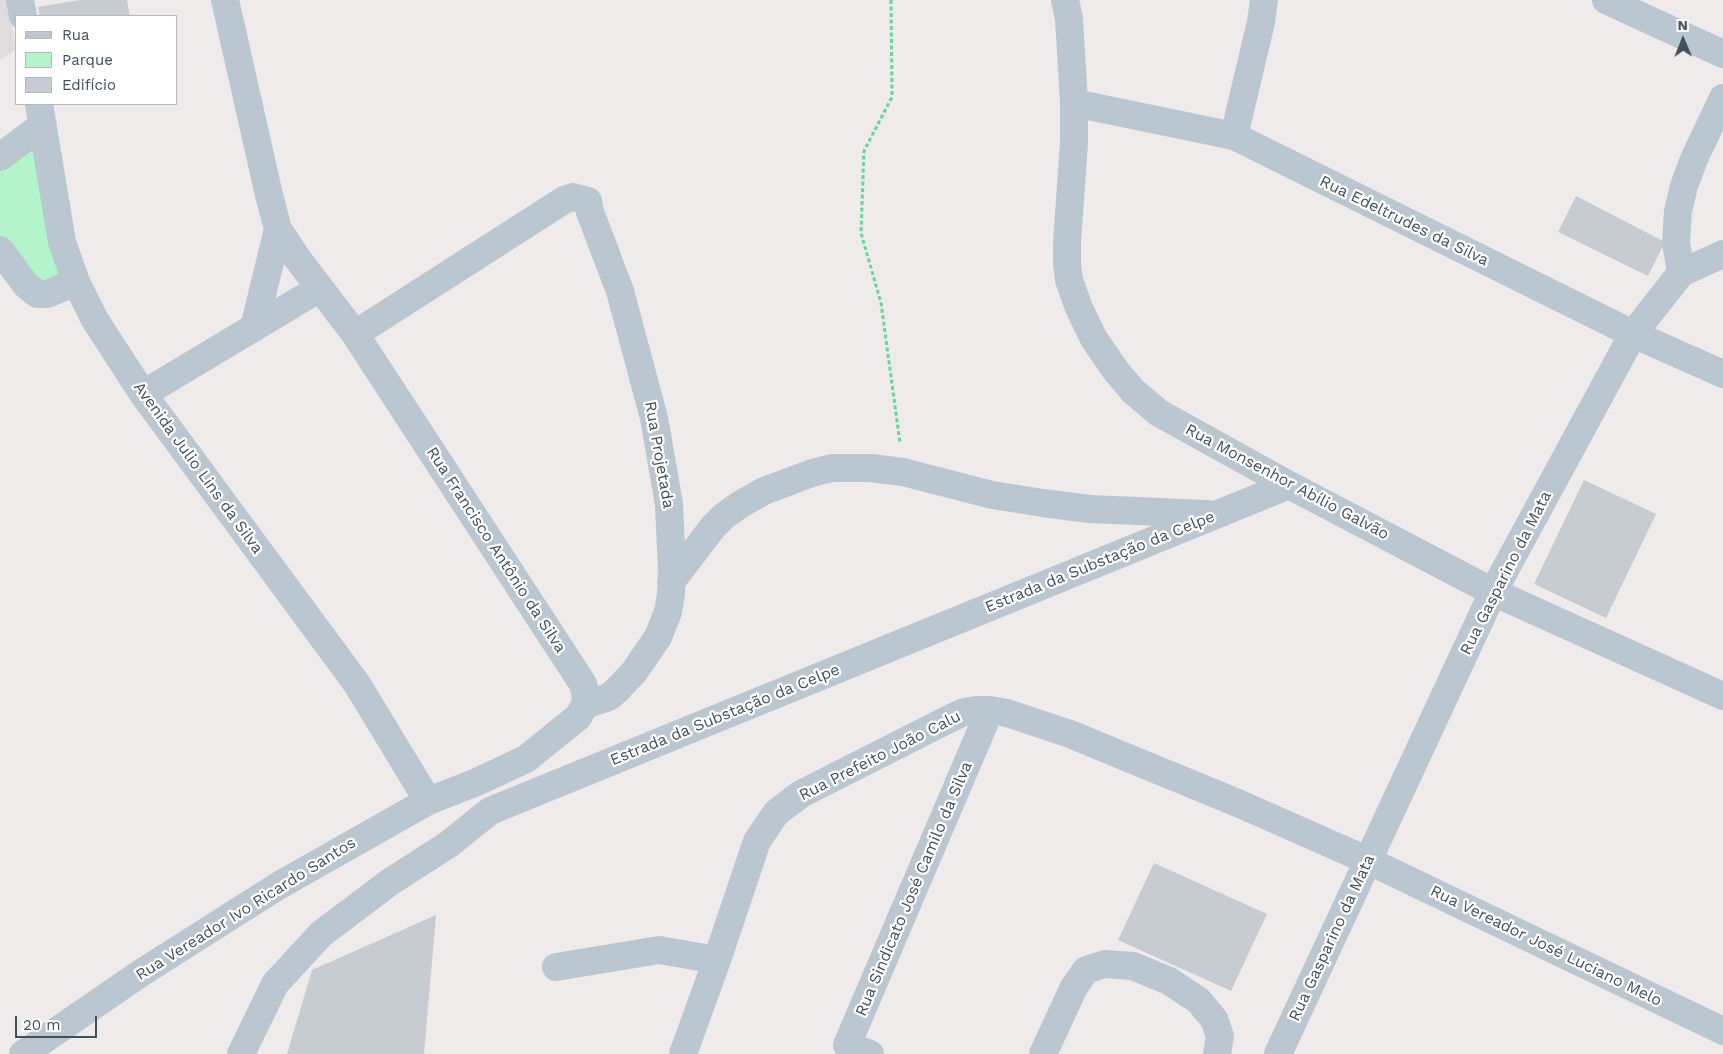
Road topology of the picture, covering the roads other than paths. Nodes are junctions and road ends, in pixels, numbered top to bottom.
1 (20, 0) edge
2 (225, 0) edge
3 (1065, 0) edge
4 (1264, 0) edge
5 (1606, 0) edge
6 (23, 15) edge
7 (1723, 54) edge
8 (1723, 98) edge
9 (1074, 103) junction
10 (41, 114) edge
11 (1234, 136) junction
12 (0, 157) edge
13 (278, 229) junction
14 (0, 250) edge
15 (1723, 254) edge
16 (1681, 273) junction
17 (76, 282) junction
18 (320, 288) junction
19 (254, 328) junction
20 (355, 334) junction
21 (1633, 334) junction
22 (1723, 374) edge
23 (143, 394) junction
24 (1289, 485) junction
25 (1216, 515) junction
26 (671, 582) junction
27 (1493, 592) junction
28 (1723, 696) edge
29 (585, 705) junction
30 (990, 710) junction
31 (478, 782) junction
32 (428, 801) junction
33 (490, 811) junction
34 (1369, 861) junction
35 (718, 960) junction
36 (556, 967) dead end
37 (1723, 1031) edge
38 (23, 1054) edge
39 (241, 1054) edge
40 (683, 1054) edge
41 (870, 1054) edge
42 (1043, 1054) edge
43 (1217, 1054) edge
44 (1278, 1054) edge

1 - 6 street
2 - 13 street
3 - 9 street, Rua Monsenhor Abílio Galvão
4 - 11 street
5 - 7 street
8 - 16 street
9 - 11 street, Rua Edeltrudes da Silva
9 - 24 street, Rua Monsenhor Abílio Galvão
10 - 12 street
10 - 17 street, Avenida Julio Lins da Silva
11 - 21 street, Rua Edeltrudes da Silva
13 - 18 street, Rua Francisco Antônio da Silva
13 - 19 street
14 - 17 street
15 - 16 street
16 - 21 street, Rua Gasparino da Mata
17 - 23 street, Avenida Julio Lins da Silva
18 - 19 street
18 - 20 street, Rua Francisco Antônio da Silva
19 - 23 street
20 - 26 street, Rua Projetada
20 - 29 street, Rua Francisco Antônio da Silva
21 - 22 street, Rua Edeltrudes da Silva
21 - 27 street, Rua Gasparino da Mata
23 - 32 street, Avenida Julio Lins da Silva
24 - 25 street, Estrada da Substação da Celpe
24 - 27 street, Rua Monsenhor Abílio Galvão
25 - 26 street
25 - 33 street, Estrada da Substação da Celpe
26 - 29 street, Rua Projetada
27 - 28 street, Rua Monsenhor Abílio Galvão
27 - 34 street, Rua Gasparino da Mata
29 - 31 street
30 - 34 street, Rua Prefeito João Calu
30 - 35 street, Rua Prefeito João Calu
30 - 41 street, Rua Sindicato José Camilo da Silva
31 - 32 street, Rua Vereador Ivo Ricardo Santos
31 - 33 street
32 - 38 street, Rua Vereador Ivo Ricardo Santos
33 - 39 street, Estrada da Substação da Celpe
34 - 37 street, Rua Vereador José Luciano Melo
34 - 44 street, Rua Gasparino da Mata
35 - 36 street
35 - 40 street, Rua Prefeito João Calu
42 - 43 street

